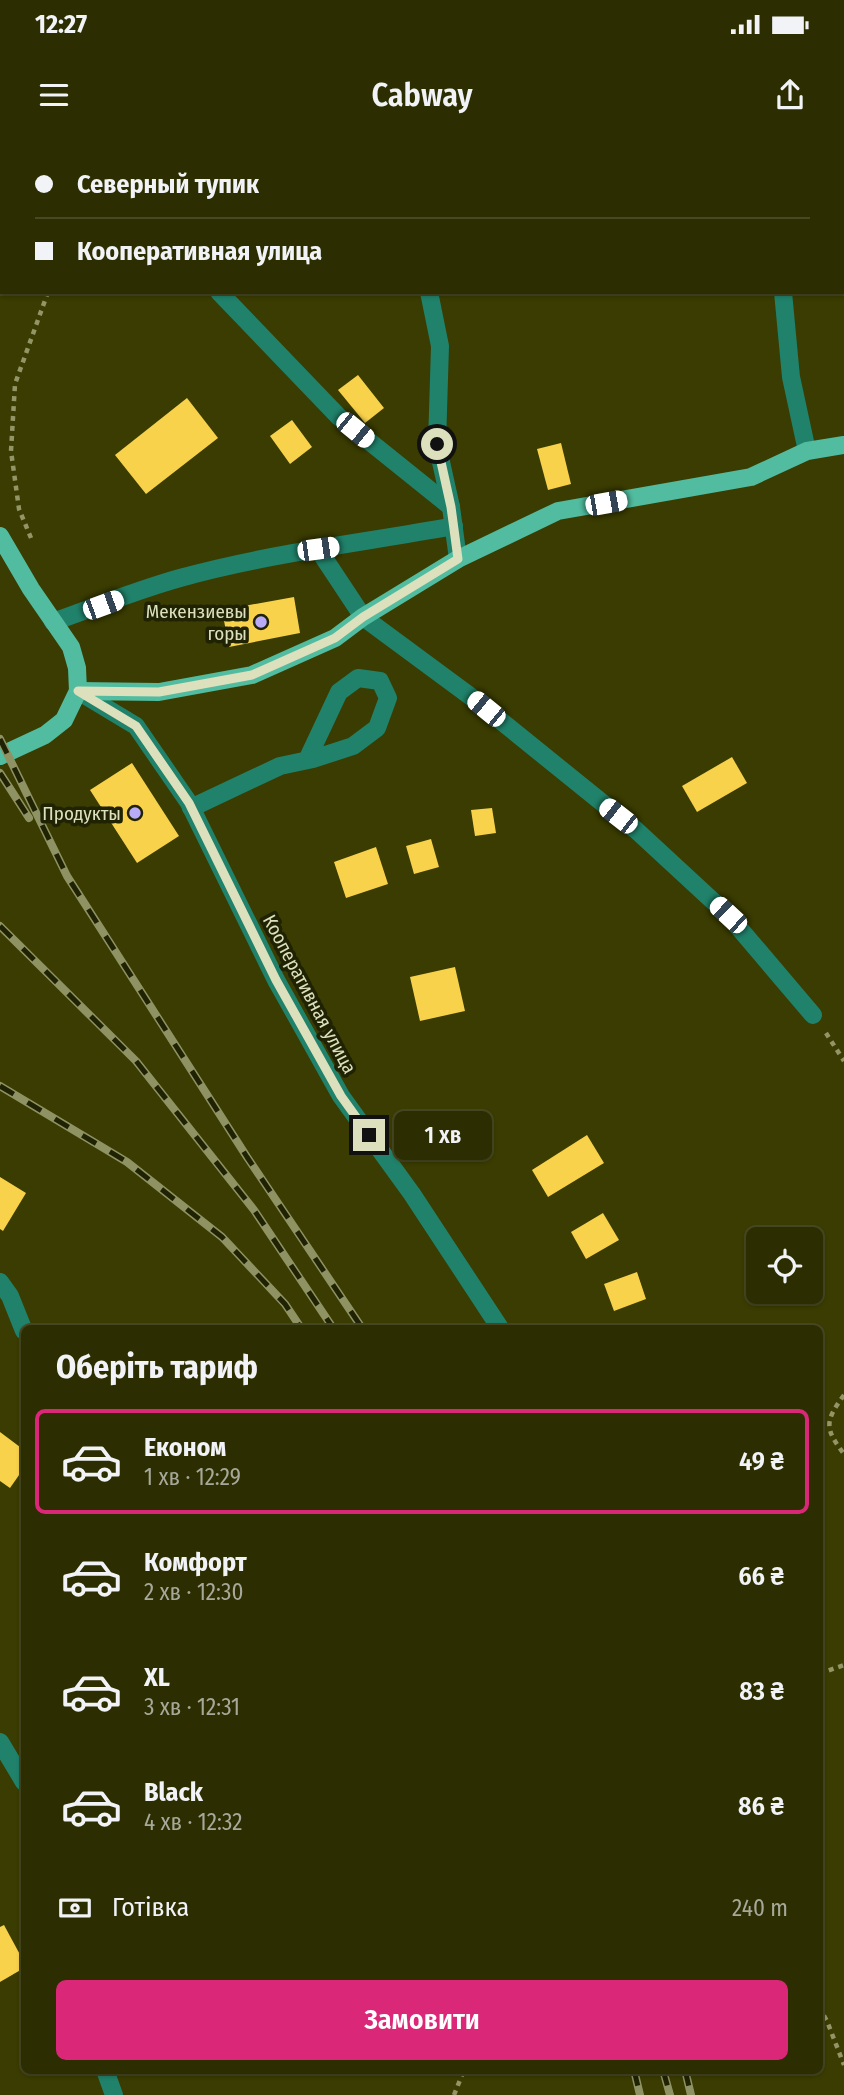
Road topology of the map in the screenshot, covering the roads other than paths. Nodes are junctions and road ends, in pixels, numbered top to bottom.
1 (221, 294) edge
2 (429, 294) edge
3 (783, 294) edge
4 (844, 445) edge
5 (807, 451) junction
6 (451, 507) junction
7 (454, 526) junction
8 (0, 536) edge
9 (318, 549) junction
10 (458, 559) junction
11 (363, 617) junction
12 (53, 622) junction
13 (78, 691) junction
14 (0, 757) edge
15 (307, 760) junction
16 (191, 808) junction
17 (813, 1015) road end
18 (0, 1282) edge
19 (22, 1325) edge
20 (498, 1325) edge
21 (0, 1742) edge
22 (21, 1777) edge
23 (106, 2074) edge
24 (114, 2095) edge

1 - 6 street
2 - 6 street
3 - 5 street
4 - 5 main road
5 - 10 main road
6 - 7 street
7 - 9 street
7 - 10 street
8 - 12 main road
9 - 11 street
9 - 12 street
10 - 11 main road
11 - 13 main road
11 - 17 street
12 - 13 main road
13 - 14 main road
13 - 16 street, Кооперативная улица
15 - 15 street
15 - 16 street
16 - 20 street, Кооперативная улица
18 - 19 street
21 - 22 street
23 - 24 street

